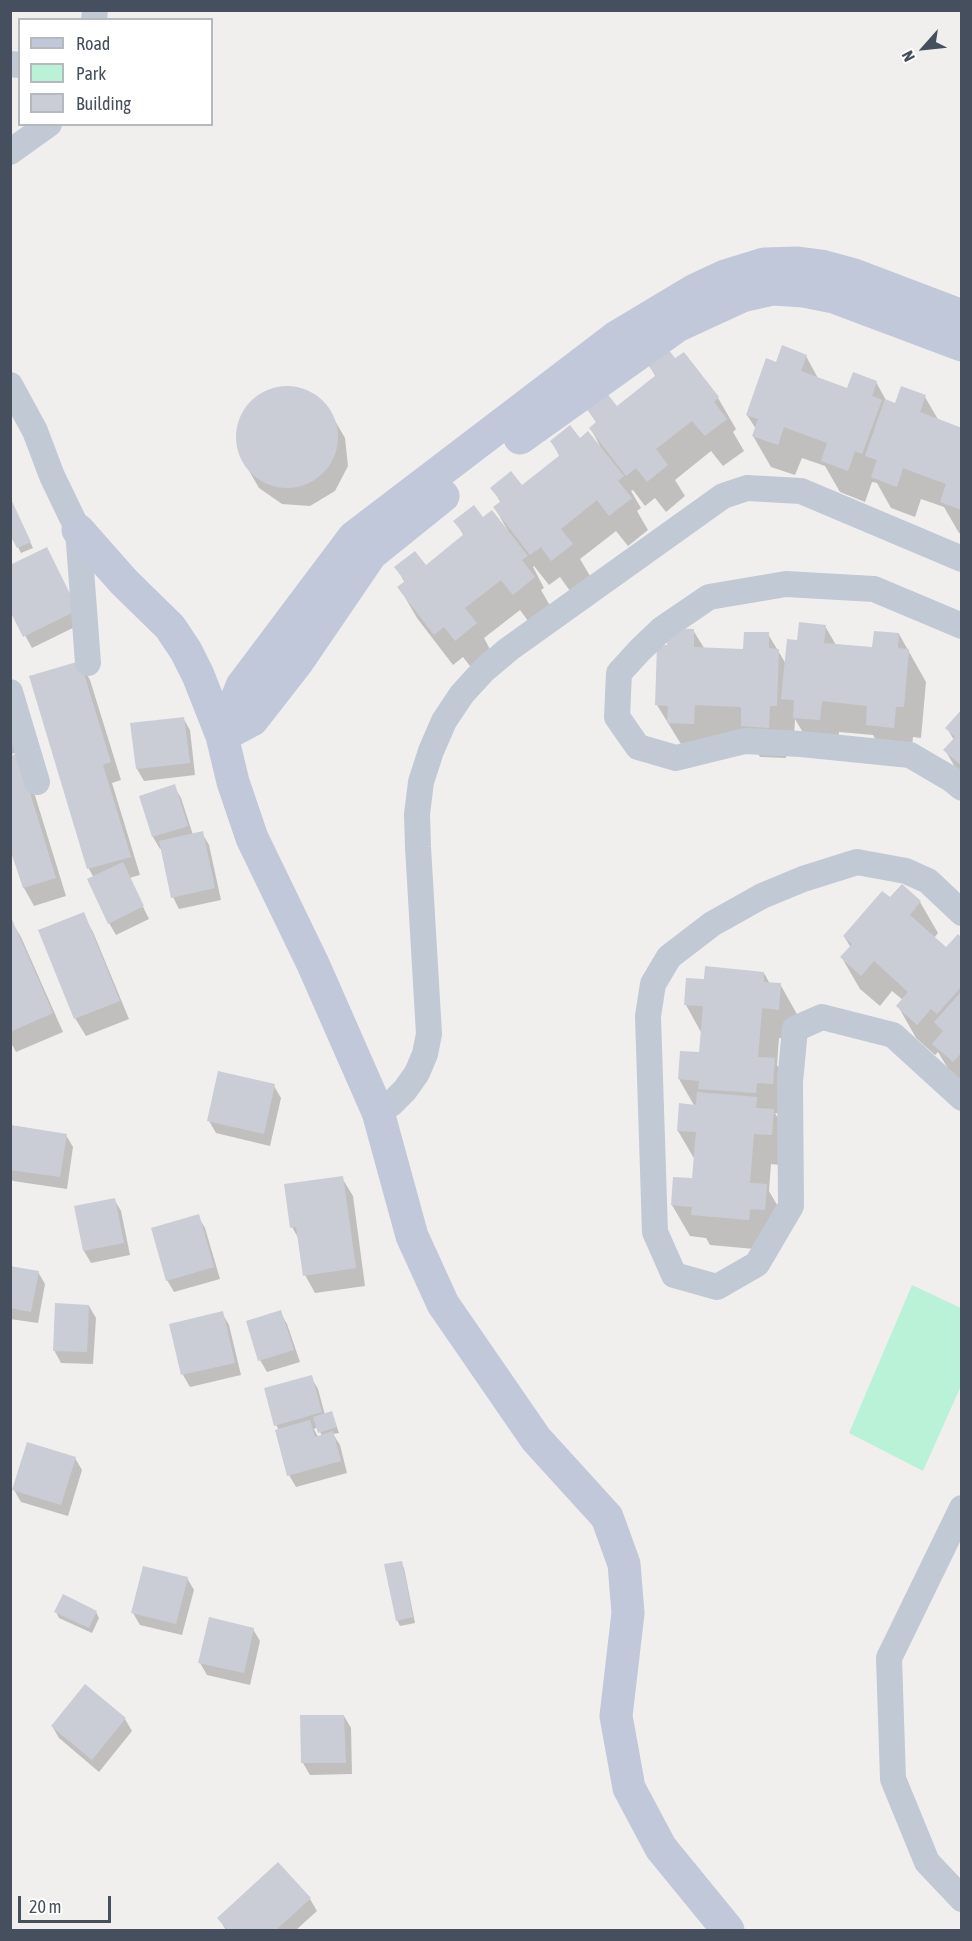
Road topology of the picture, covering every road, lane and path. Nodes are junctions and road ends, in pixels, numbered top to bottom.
1 (46, 126) edge
2 (10, 152) edge
3 (962, 316) edge
4 (962, 345) edge
5 (10, 385) edge
6 (23, 430) edge
7 (78, 530) junction
8 (962, 559) edge
9 (962, 626) edge
10 (88, 663) dead end
11 (10, 692) edge
12 (222, 736) junction
13 (37, 782) dead end
14 (962, 788) edge
15 (962, 913) edge
16 (962, 1098) edge
17 (378, 1112) junction
18 (962, 1508) edge
19 (962, 1899) edge
20 (728, 1930) edge

1 - 2 street
3 - 12 street
4 - 12 street
5 - 6 street
6 - 7 street
7 - 10 street
7 - 12 street
8 - 17 street
9 - 14 street
11 - 13 street
12 - 17 street
15 - 16 street
17 - 20 street
18 - 19 street

